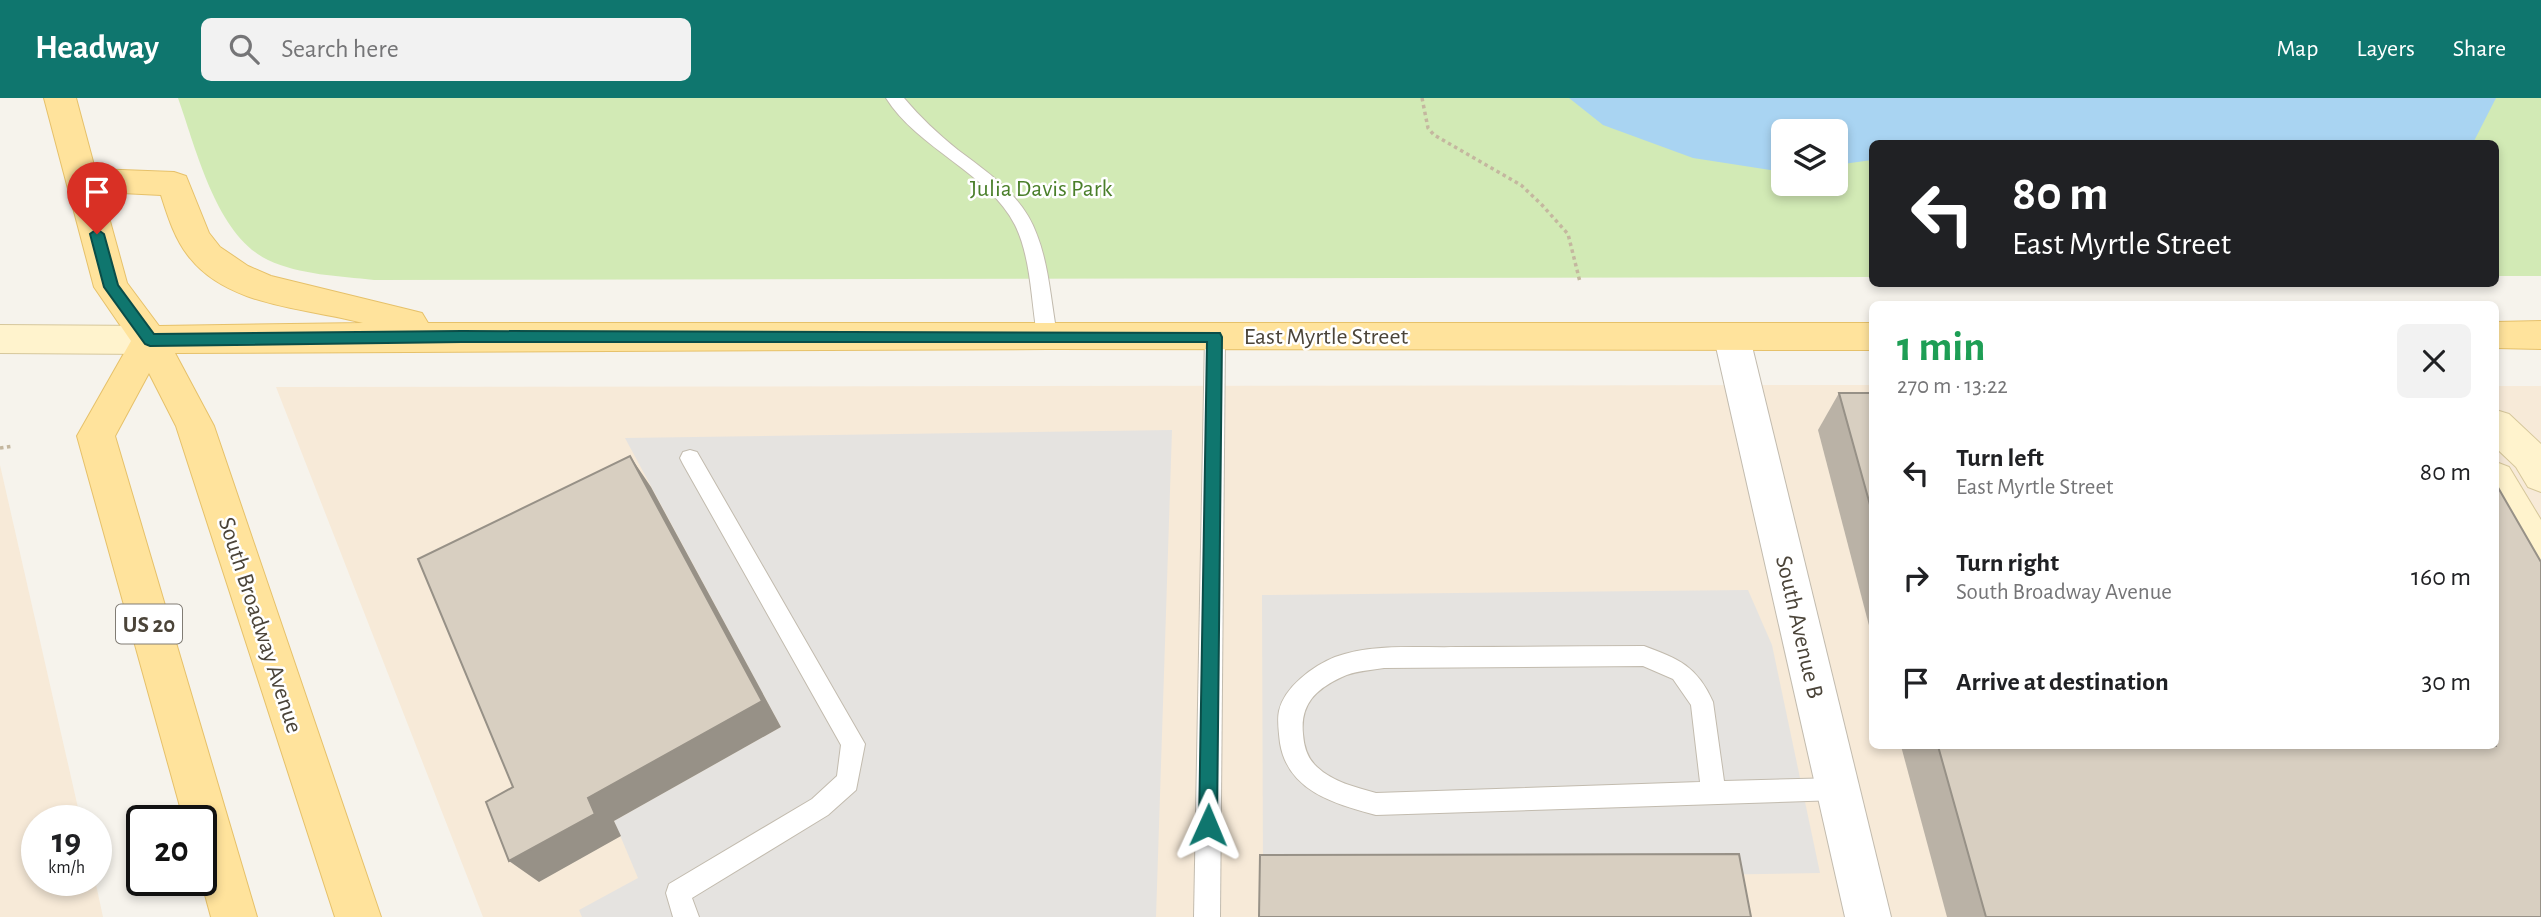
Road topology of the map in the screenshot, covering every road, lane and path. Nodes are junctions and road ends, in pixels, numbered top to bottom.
1 (60, 98) edge
2 (894, 98) edge
3 (1422, 98) edge
4 (83, 180) junction
5 (1580, 282) dead end
6 (1046, 335) junction
7 (2499, 335) edge
8 (2541, 335) edge
9 (462, 336) junction
10 (1215, 337) junction
11 (1869, 337) edge
12 (1732, 338) junction
13 (0, 339) edge
14 (150, 340) junction
15 (2499, 428) edge
16 (13, 446) dead end
17 (0, 448) edge
18 (690, 458) dead end
19 (2541, 475) edge
20 (2499, 483) edge
21 (2541, 555) edge
22 (1838, 789) junction
23 (1713, 791) junction
24 (234, 917) edge
25 (358, 917) edge
26 (686, 917) edge
27 (1207, 917) edge
28 (1868, 917) edge

1 - 4 main road, South Broadway Avenue
2 - 6 lane
3 - 5 path
4 - 9 main road
4 - 14 main road, South Broadway Avenue
6 - 9 main road, East Myrtle Street
6 - 10 main road, East Myrtle Street
7 - 8 main road
9 - 14 main road, East Myrtle Street
10 - 12 main road, East Myrtle Street
10 - 27 lane
11 - 12 main road, East Myrtle Street
12 - 22 street, South Avenue B
13 - 14 main road
14 - 24 main road, US 20
14 - 25 main road, South Broadway Avenue
15 - 19 main road
16 - 17 path
18 - 26 lane
20 - 21 main road
22 - 23 lane
22 - 28 street, South Avenue B
23 - 23 lane

